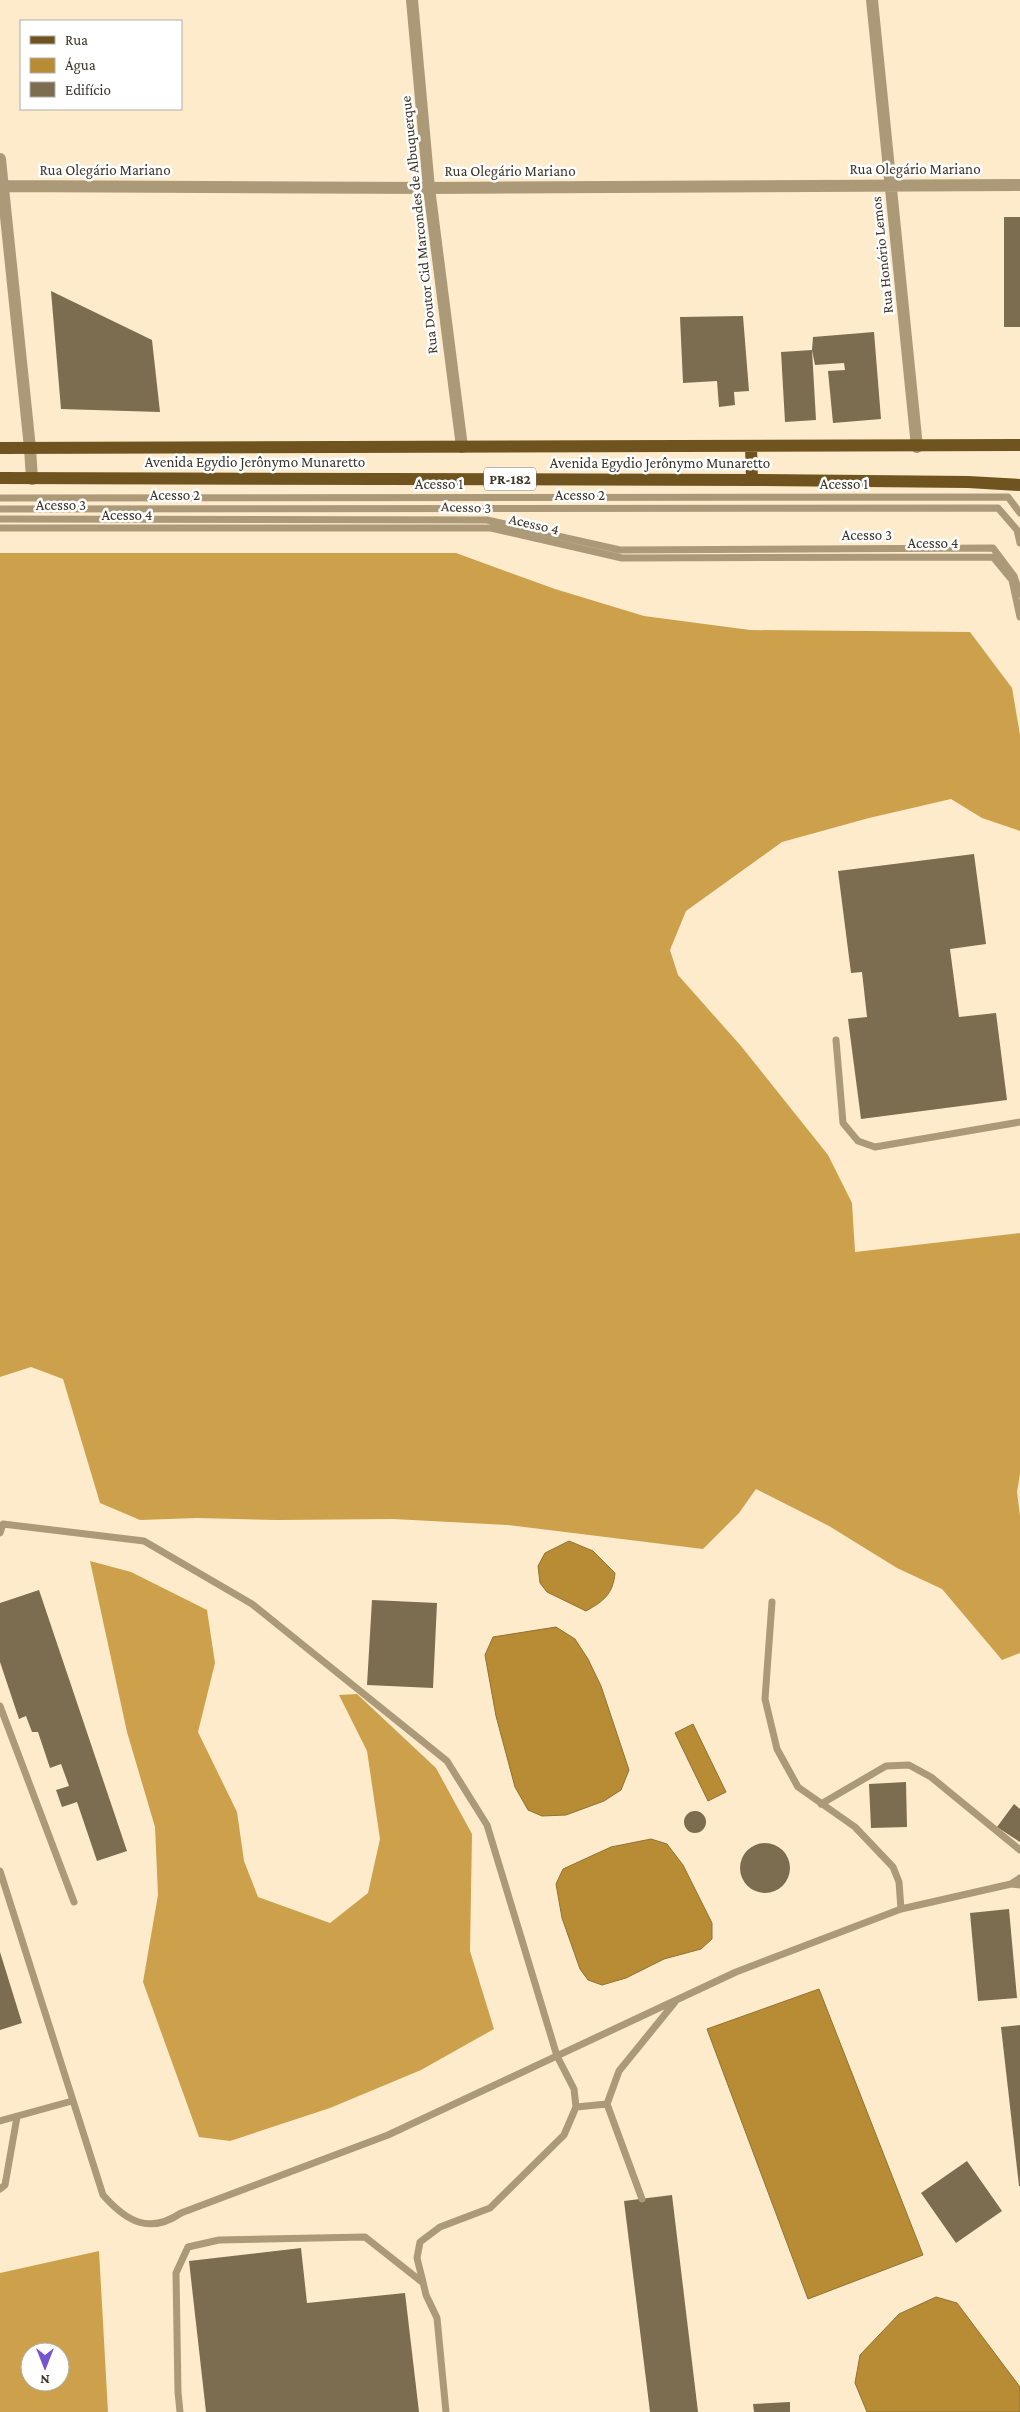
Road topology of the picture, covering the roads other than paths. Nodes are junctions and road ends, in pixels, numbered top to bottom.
1 (412, 0) edge
2 (872, 0) edge
3 (0, 160) edge
4 (892, 185) junction
5 (1020, 185) edge
6 (1, 186) edge
7 (429, 188) junction
8 (1020, 445) edge
9 (751, 446) junction
10 (462, 447) junction
11 (917, 447) junction
12 (0, 448) edge
13 (30, 448) junction
14 (0, 478) edge
15 (32, 478) junction
16 (752, 480) junction
17 (1020, 485) edge
18 (0, 498) edge
19 (0, 509) edge
20 (1020, 513) edge
21 (0, 519) edge
22 (0, 528) edge
23 (1020, 543) edge
24 (1020, 594) edge
25 (1020, 617) edge
26 (836, 1040) dead end
27 (1020, 1122) edge
28 (2, 1521) edge
29 (0, 1533) edge
30 (772, 1602) dead end
31 (0, 1706) edge
32 (821, 1804) junction
33 (1020, 1850) edge
34 (0, 1871) edge
35 (1020, 1878) edge
36 (1011, 1884) junction
37 (1020, 1885) edge
38 (74, 1902) dead end
39 (901, 1908) junction
40 (678, 1999) junction
41 (557, 2056) junction
42 (72, 2101) junction
43 (607, 2104) junction
44 (576, 2107) junction
45 (17, 2117) junction
46 (0, 2121) edge
47 (0, 2189) edge
48 (642, 2199) dead end
49 (423, 2282) junction
50 (180, 2412) edge
51 (446, 2412) edge

1 - 7 street, Rua Doutor Cid Marcondes de Albuquerque
2 - 4 street, Rua Honório Lemos
3 - 6 street
4 - 5 street, Rua Olegário Mariano
4 - 7 street, Rua Olegário Mariano
4 - 11 street, Rua Honório Lemos
6 - 7 street, Rua Olegário Mariano
6 - 13 street
7 - 10 street, Rua Doutor Cid Marcondes de Albuquerque
8 - 11 main road, Avenida Egydio Jerônymo Munaretto / PR-182
9 - 10 main road, Avenida Egydio Jerônymo Munaretto / PR-182
9 - 11 main road, Avenida Egydio Jerônymo Munaretto / PR-182
9 - 16 main road
10 - 13 main road, Avenida Egydio Jerônymo Munaretto / PR-182
12 - 13 main road, Avenida Egydio Jerônymo Munaretto / PR-182
13 - 15 street
14 - 15 main road, Avenida Egydio Jerônymo Munaretto / PR-182
15 - 16 main road, Avenida Egydio Jerônymo Munaretto / PR-182
16 - 17 main road, Avenida Egydio Jerônymo Munaretto / PR-182
18 - 20 lane, Acesso 1
19 - 23 lane, Acesso 2
21 - 24 lane, Acesso 3
22 - 25 lane, Acesso 4
26 - 27 lane
28 - 29 lane
28 - 41 lane
30 - 32 lane
31 - 38 lane
32 - 33 lane
32 - 39 lane
34 - 42 lane
35 - 36 lane
36 - 37 lane
36 - 39 lane
39 - 40 lane
40 - 41 lane
40 - 43 lane
41 - 42 lane
41 - 44 lane
42 - 45 lane
43 - 44 lane
43 - 48 lane
44 - 49 lane
45 - 46 lane
45 - 47 lane
49 - 50 lane
49 - 51 lane

